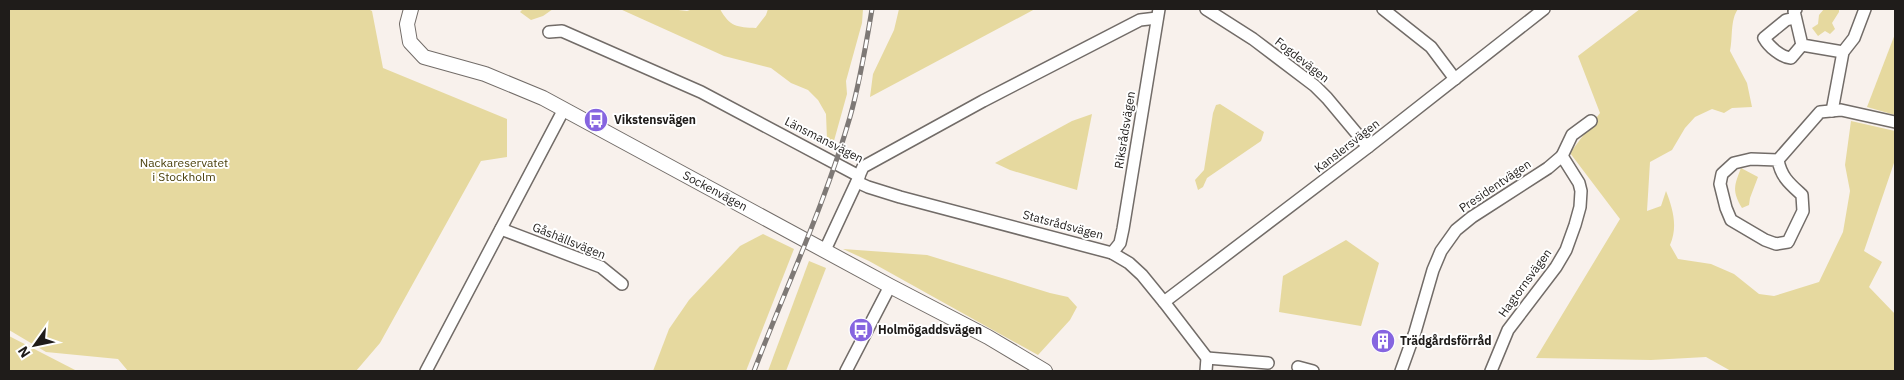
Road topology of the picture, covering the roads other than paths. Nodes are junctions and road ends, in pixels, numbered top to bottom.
1 (410, 9) edge
2 (1206, 9) edge
3 (1384, 9) edge
4 (1544, 9) edge
5 (1865, 9) edge
6 (1158, 13) edge
7 (1796, 13) edge
8 (549, 32) dead end
9 (1802, 45) junction
10 (1843, 52) junction
11 (1455, 79) junction
12 (564, 109) junction
13 (1832, 110) junction
14 (1591, 120) dead end
15 (1895, 122) edge
16 (1368, 147) junction
17 (1562, 156) junction
18 (1778, 160) junction
19 (858, 179) junction
20 (502, 228) junction
21 (825, 250) junction
22 (1112, 253) junction
23 (622, 284) dead end
24 (890, 286) junction
25 (1164, 302) junction
26 (1206, 358) junction
27 (1268, 363) dead end
28 (1298, 367) dead end
29 (426, 371) edge
30 (846, 371) edge
31 (1045, 371) edge
32 (1206, 371) edge
33 (1313, 371) edge
34 (1401, 371) edge
35 (1491, 371) edge

1 - 12 street, Sockenvägen
2 - 16 street, Fogdevägen
3 - 11 street
4 - 11 street, Kanslersvägen
5 - 10 street
6 - 19 street, Länsmansvägen
6 - 22 street, Riksrådsvägen
7 - 9 street
7 - 9 street
8 - 19 street, Länsmansvägen
9 - 10 street
10 - 13 street
11 - 16 street, Kanslersvägen
12 - 20 street
12 - 21 street, Sockenvägen
13 - 15 street
13 - 18 street
14 - 17 street, Presidentvägen
16 - 25 street, Kanslersvägen
17 - 34 street, Presidentvägen
17 - 35 street, Hagtornsvägen
18 - 18 street
19 - 21 street
19 - 22 street, Statsrådsvägen
20 - 23 street, Gåshällsvägen
20 - 29 street
21 - 24 street, Sockenvägen
22 - 25 street, Statsrådsvägen
24 - 30 street
24 - 31 street, Sockenvägen
25 - 26 street, Statsrådsvägen
26 - 27 street
26 - 32 street
28 - 33 street

